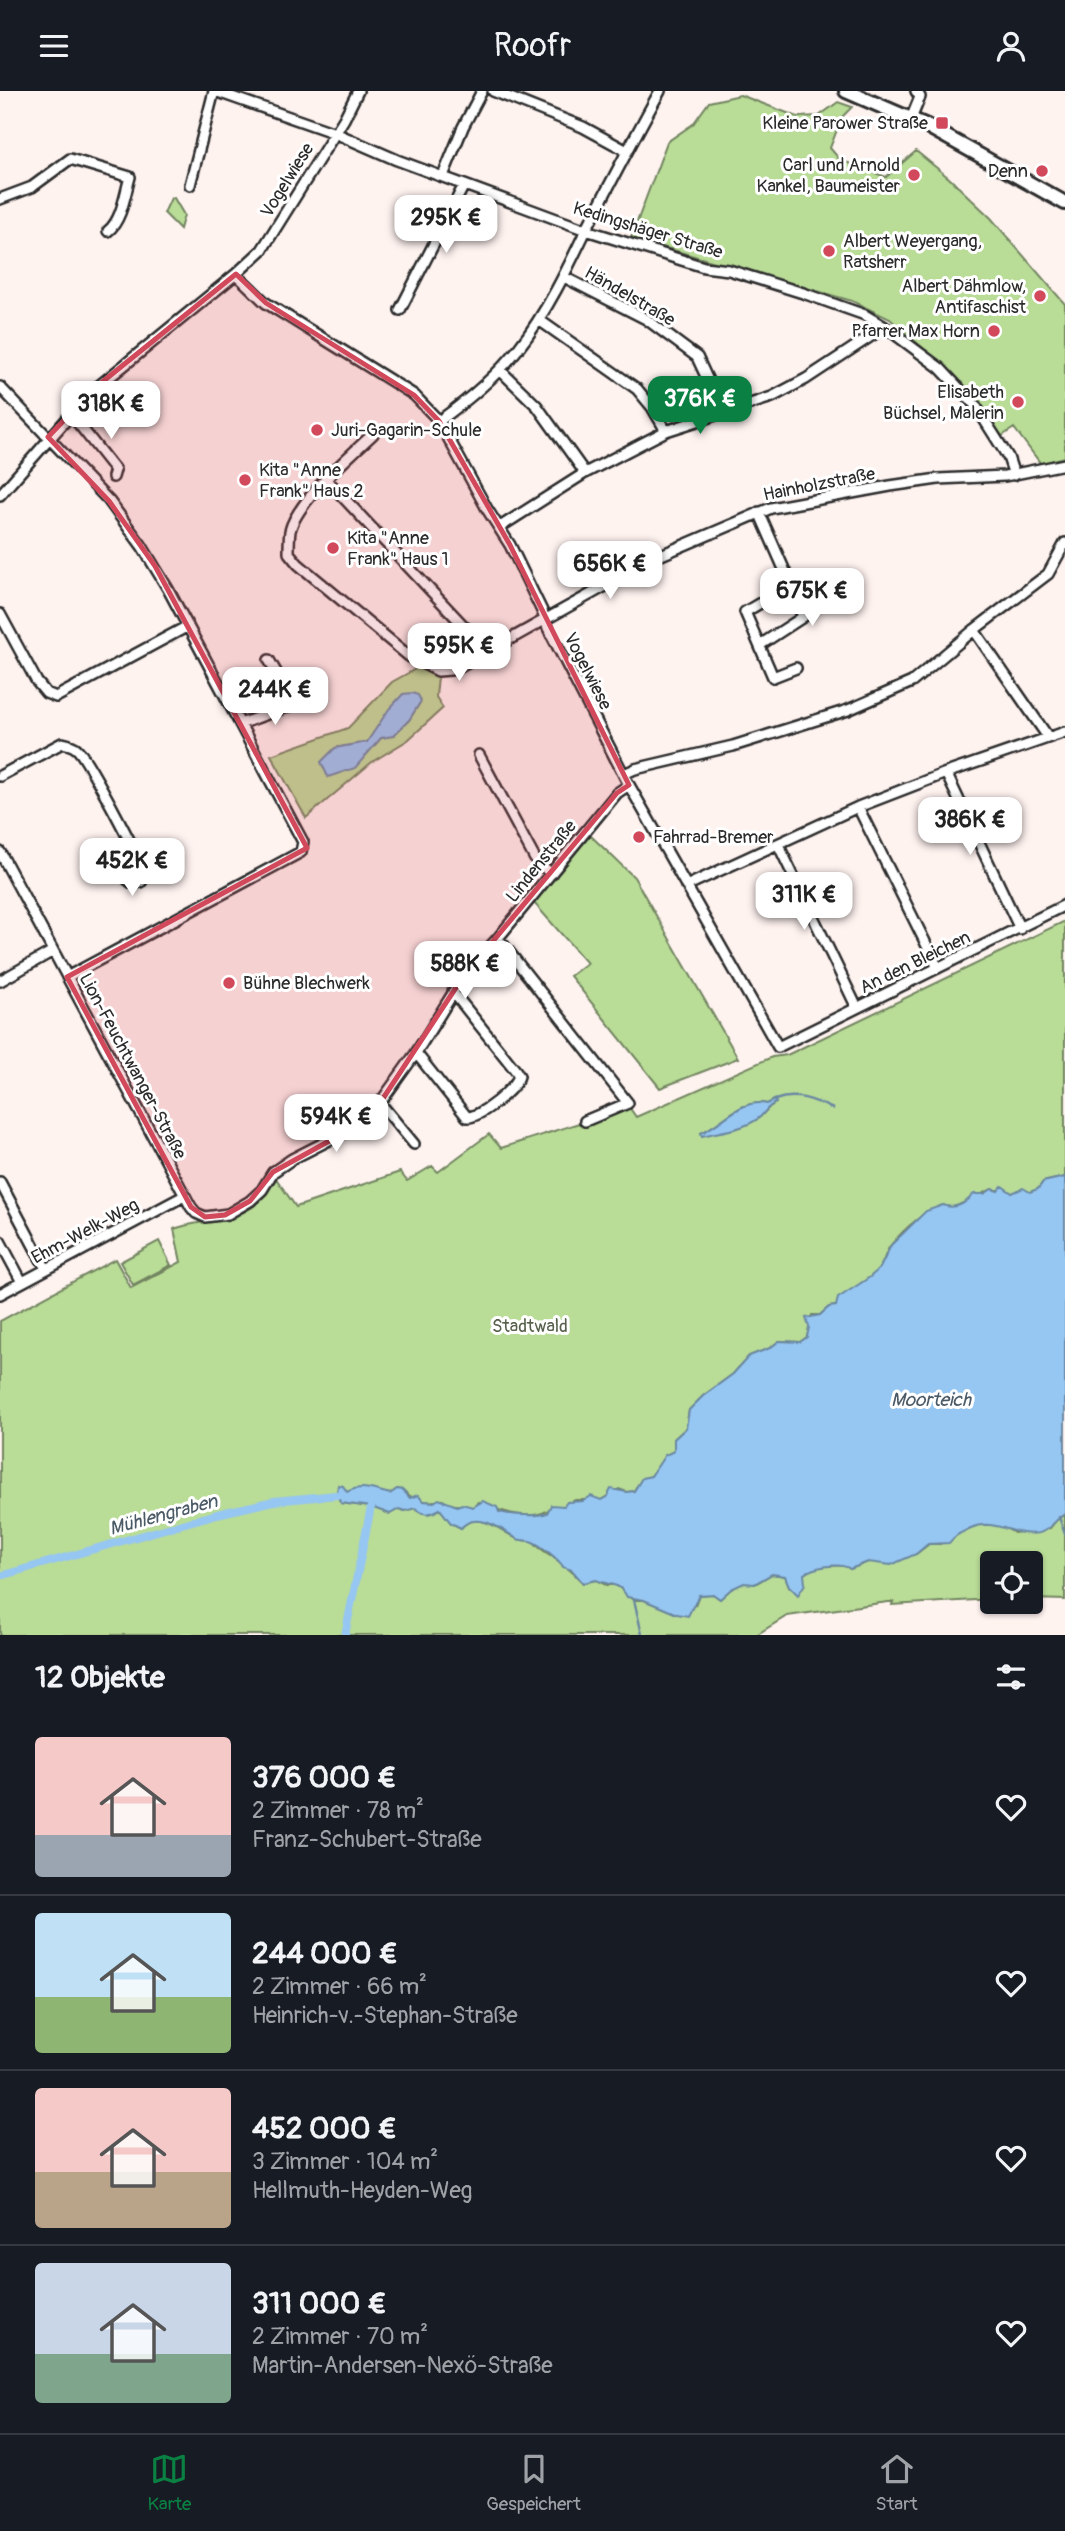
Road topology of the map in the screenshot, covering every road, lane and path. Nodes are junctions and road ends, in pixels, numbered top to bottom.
1 (214, 91) edge
2 (358, 91) edge
3 (482, 91) edge
4 (492, 91) edge
5 (660, 91) edge
6 (846, 91) edge
7 (916, 91) edge
8 (229, 93) edge
9 (912, 119) junction
10 (335, 134) junction
11 (627, 151) junction
12 (443, 176) junction
13 (190, 185) dead end
14 (464, 185) junction
15 (0, 199) edge
16 (1065, 202) edge
17 (586, 230) junction
18 (108, 231) dead end
19 (236, 274) junction
20 (564, 277) junction
21 (400, 310) dead end
22 (539, 320) junction
23 (886, 327) junction
24 (500, 370) junction
25 (0, 387) edge
26 (70, 413) junction
27 (723, 413) junction
28 (439, 421) junction
29 (666, 431) junction
30 (373, 434) dead end
31 (48, 437) junction
32 (1065, 464) edge
33 (585, 473) junction
34 (1014, 475) junction
35 (113, 477) dead end
36 (326, 479) junction
37 (0, 495) edge
38 (759, 512) junction
39 (500, 527) junction
40 (1065, 543) edge
41 (791, 585) junction
42 (0, 614) edge
43 (545, 621) junction
44 (188, 627) junction
45 (974, 630) junction
46 (760, 645) junction
47 (487, 654) junction
48 (269, 660) dead end
49 (796, 668) dead end
50 (240, 724) junction
51 (1065, 732) edge
52 (1048, 737) junction
53 (479, 755) dead end
54 (946, 773) junction
55 (624, 775) junction
56 (0, 776) edge
57 (629, 785) junction
58 (858, 807) junction
59 (778, 844) junction
60 (0, 852) edge
61 (138, 856) dead end
62 (551, 874) junction
63 (686, 886) junction
64 (1065, 905) edge
65 (1020, 929) junction
66 (498, 938) junction
67 (53, 951) junction
68 (938, 968) junction
69 (67, 977) junction
70 (0, 981) edge
71 (453, 992) junction
72 (857, 1008) junction
73 (778, 1047) joint
74 (416, 1053) junction
75 (380, 1103) junction
76 (585, 1121) dead end
77 (414, 1144) dead end
78 (0, 1182) edge
79 (184, 1196) junction
80 (0, 1241) edge
81 (46, 1269) junction
82 (22, 1282) junction
83 (0, 1294) edge

1 - 8 street, Kedingshäger Straße
1 - 13 street, Kedingshäger Straße
2 - 10 street, Vogelwiese
3 - 12 street
4 - 11 street
5 - 11 street
6 - 9 main road
7 - 9 street
8 - 10 street, Kedingshäger Straße
9 - 16 main road
10 - 12 street, Kedingshäger Straße
10 - 19 street, Vogelwiese
11 - 17 street
12 - 14 street, Kedingshäger Straße
14 - 17 street, Kedingshäger Straße
14 - 21 street
15 - 18 street
17 - 20 street
17 - 23 street, Kedingshäger Straße
19 - 26 street
19 - 28 street, Vogelwiese
20 - 22 street
20 - 27 street, Händelstraße
22 - 24 street
22 - 29 street
23 - 27 street
23 - 34 street, Kedingshäger Straße
24 - 28 street
24 - 33 street
25 - 31 street
26 - 31 street
26 - 35 street
27 - 29 street
28 - 39 street, Vogelwiese
29 - 33 street
30 - 36 street, Hainholzstraße
31 - 37 street
31 - 44 street
32 - 34 street, Hainholzstraße
33 - 39 street
34 - 38 street, Hainholzstraße
36 - 47 street
36 - 47 street, Hainholzstraße
38 - 41 street
38 - 43 street, Hainholzstraße
39 - 43 street, Vogelwiese
40 - 45 street
41 - 46 street
41 - 46 street
42 - 44 street
43 - 47 street, Hainholzstraße
43 - 55 street, Vogelwiese
44 - 50 street
45 - 52 street
45 - 55 street
46 - 49 street
48 - 50 street
50 - 69 street
51 - 52 street
52 - 54 street
53 - 62 street
54 - 58 street
54 - 65 street
55 - 57 street, Vogelwiese
56 - 61 street
57 - 62 street, Lindenstraße
57 - 63 street, Vogelwiese
58 - 59 street
58 - 68 street
59 - 63 street
59 - 72 street
60 - 67 street, Lion-Feuchtwanger-Straße
62 - 66 street, Lindenstraße
63 - 73 street, Vogelwiese
64 - 65 street, An den Bleichen
65 - 68 street, An den Bleichen
66 - 71 street, Lindenstraße
66 - 76 street
67 - 69 street, Lion-Feuchtwanger-Straße
67 - 70 street
68 - 72 street, An den Bleichen
69 - 79 street, Lion-Feuchtwanger-Straße
71 - 74 street, Lindenstraße
71 - 74 street
72 - 73 street, An den Bleichen
74 - 75 street, Lindenstraße
75 - 77 street
75 - 79 street, Lindenstraße
78 - 81 street
79 - 81 street, Ehm-Welk-Weg
80 - 82 street
81 - 82 street, Ehm-Welk-Weg
82 - 83 street, Ehm-Welk-Weg

